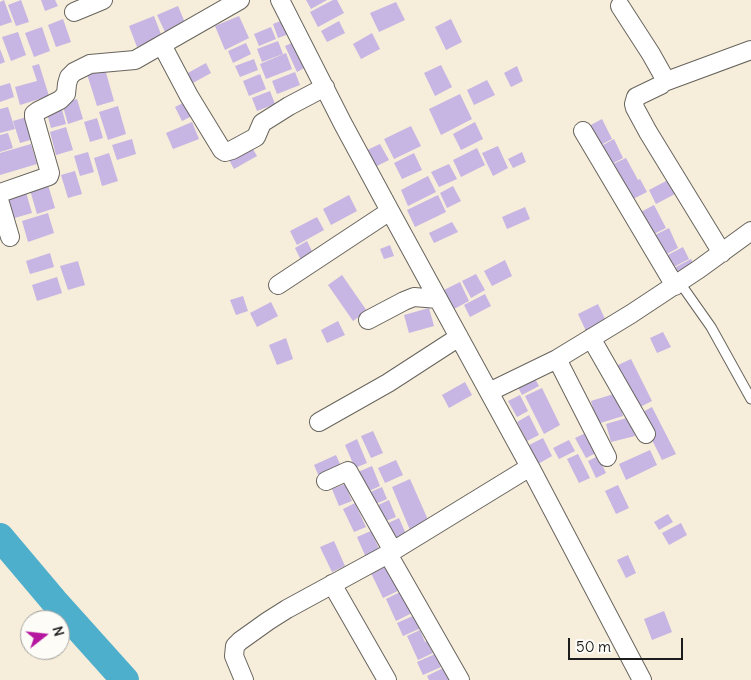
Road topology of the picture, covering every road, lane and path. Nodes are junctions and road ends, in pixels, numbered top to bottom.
1 (103, 0) edge
2 (240, 0) edge
3 (280, 0) edge
4 (620, 6) dead end
5 (74, 12) dead end
6 (162, 45) junction
7 (751, 50) edge
8 (664, 82) junction
9 (325, 87) junction
10 (583, 131) dead end
11 (0, 193) edge
12 (0, 203) edge
13 (390, 211) junction
14 (5, 228) edge
15 (751, 230) edge
16 (722, 253) junction
17 (677, 284) junction
18 (278, 285) dead end
19 (438, 299) junction
20 (368, 320) dead end
21 (460, 337) junction
22 (591, 338) junction
23 (557, 359) junction
24 (489, 392) junction
25 (751, 399) edge
26 (319, 422) dead end
27 (646, 434) dead end
28 (607, 457) dead end
29 (530, 467) junction
30 (326, 481) dead end
31 (391, 552) junction
32 (332, 584) junction
33 (244, 680) edge
34 (387, 680) edge
35 (460, 680) edge
36 (642, 680) edge

1 - 5 street
2 - 6 street
3 - 9 street
4 - 8 street
6 - 9 street
6 - 11 street
7 - 8 street
8 - 16 street
9 - 13 street
10 - 17 street
12 - 14 street
13 - 18 street
13 - 19 street
15 - 16 street
16 - 17 street
17 - 22 street
17 - 25 lane
19 - 20 street
19 - 21 street
21 - 24 street
21 - 26 street
22 - 23 street
22 - 27 street
23 - 24 street
23 - 28 street
24 - 29 street
29 - 31 street
29 - 36 street
30 - 31 street
31 - 32 street
31 - 35 street
32 - 33 street
32 - 34 street

